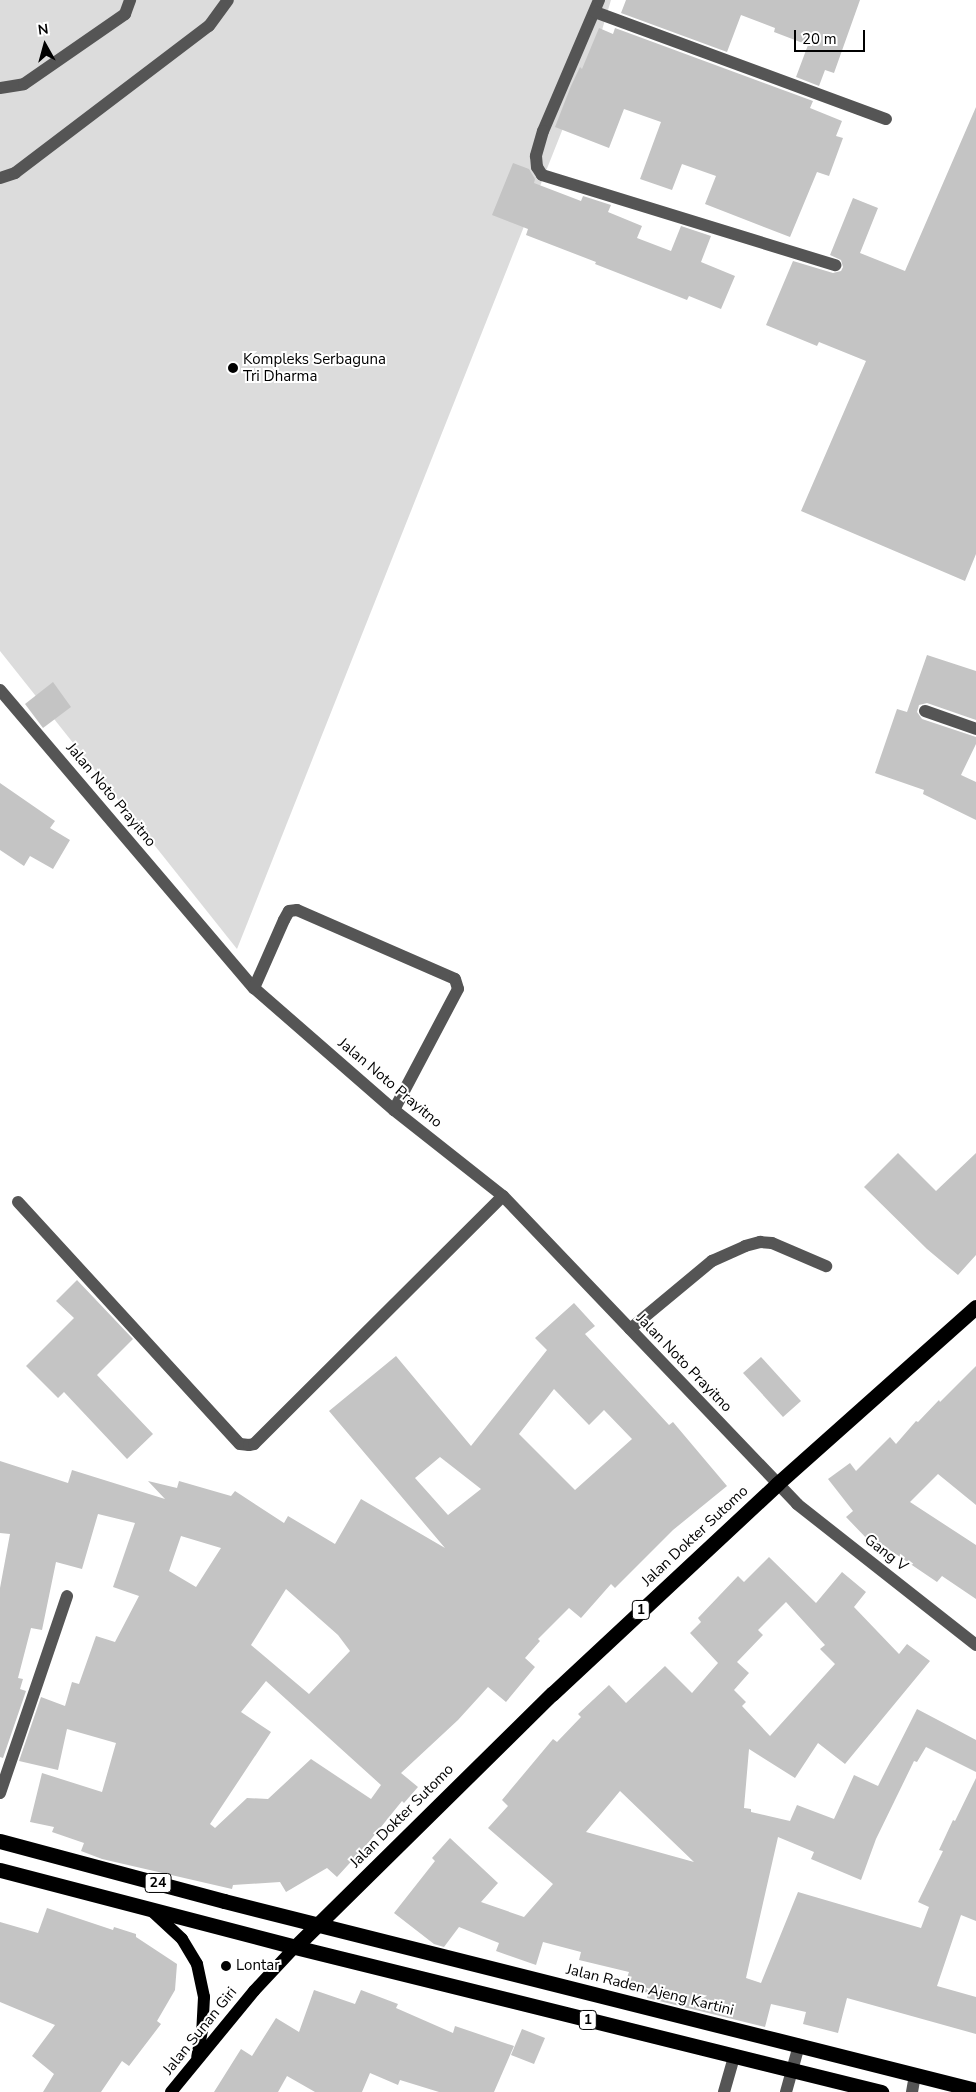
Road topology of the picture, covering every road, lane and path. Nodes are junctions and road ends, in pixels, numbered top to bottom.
1 (130, 0) edge
2 (228, 0) edge
3 (597, 6) edge
4 (0, 88) edge
5 (886, 119) dead end
6 (0, 178) edge
7 (835, 265) dead end
8 (0, 690) edge
9 (925, 711) dead end
10 (976, 729) edge
11 (254, 988) junction
12 (394, 1110) junction
13 (503, 1196) junction
14 (18, 1202) dead end
15 (826, 1266) dead end
16 (974, 1313) edge
17 (630, 1329) junction
18 (777, 1484) junction
19 (67, 1596) dead end
20 (976, 1645) edge
21 (0, 1793) edge
22 (0, 1841) edge
23 (0, 1870) edge
24 (152, 1911) junction
25 (316, 1924) junction
26 (295, 1947) junction
27 (799, 2045) junction
28 (734, 2056) junction
29 (197, 2060) junction
30 (792, 2069) junction
31 (916, 2075) junction
32 (976, 2090) edge
33 (172, 2092) edge
34 (724, 2092) edge
35 (786, 2092) edge
36 (881, 2092) edge
37 (912, 2092) edge

1 - 4 street
2 - 6 street
3 - 5 street
3 - 7 street
8 - 11 street, Jalan Noto Prayitno
9 - 10 street
11 - 12 street, Jalan Noto Prayitno
11 - 12 street
12 - 13 street, Jalan Noto Prayitno
13 - 14 street
13 - 17 street, Jalan Noto Prayitno
15 - 17 street
16 - 18 highway, Jalan Dokter Sutomo / 1
17 - 18 street, Jalan Noto Prayitno
18 - 20 street, Gang V
18 - 25 highway, Jalan Dokter Sutomo / 1
19 - 21 street
22 - 25 highway, 24
23 - 24 highway, 24
24 - 26 highway, 24
24 - 29 main road
25 - 26 highway, 1
25 - 27 highway, Jalan Raden Ajeng Kartini / 1
26 - 28 highway, 1
26 - 29 main road, Jalan Sunan Giri
27 - 30 street
27 - 31 highway, Jalan Raden Ajeng Kartini / 1
28 - 30 highway, 1
28 - 34 street
29 - 33 main road, Jalan Sunan Giri
30 - 35 street
30 - 36 highway, 1
31 - 32 highway, Jalan Raden Ajeng Kartini / 1
31 - 37 street

